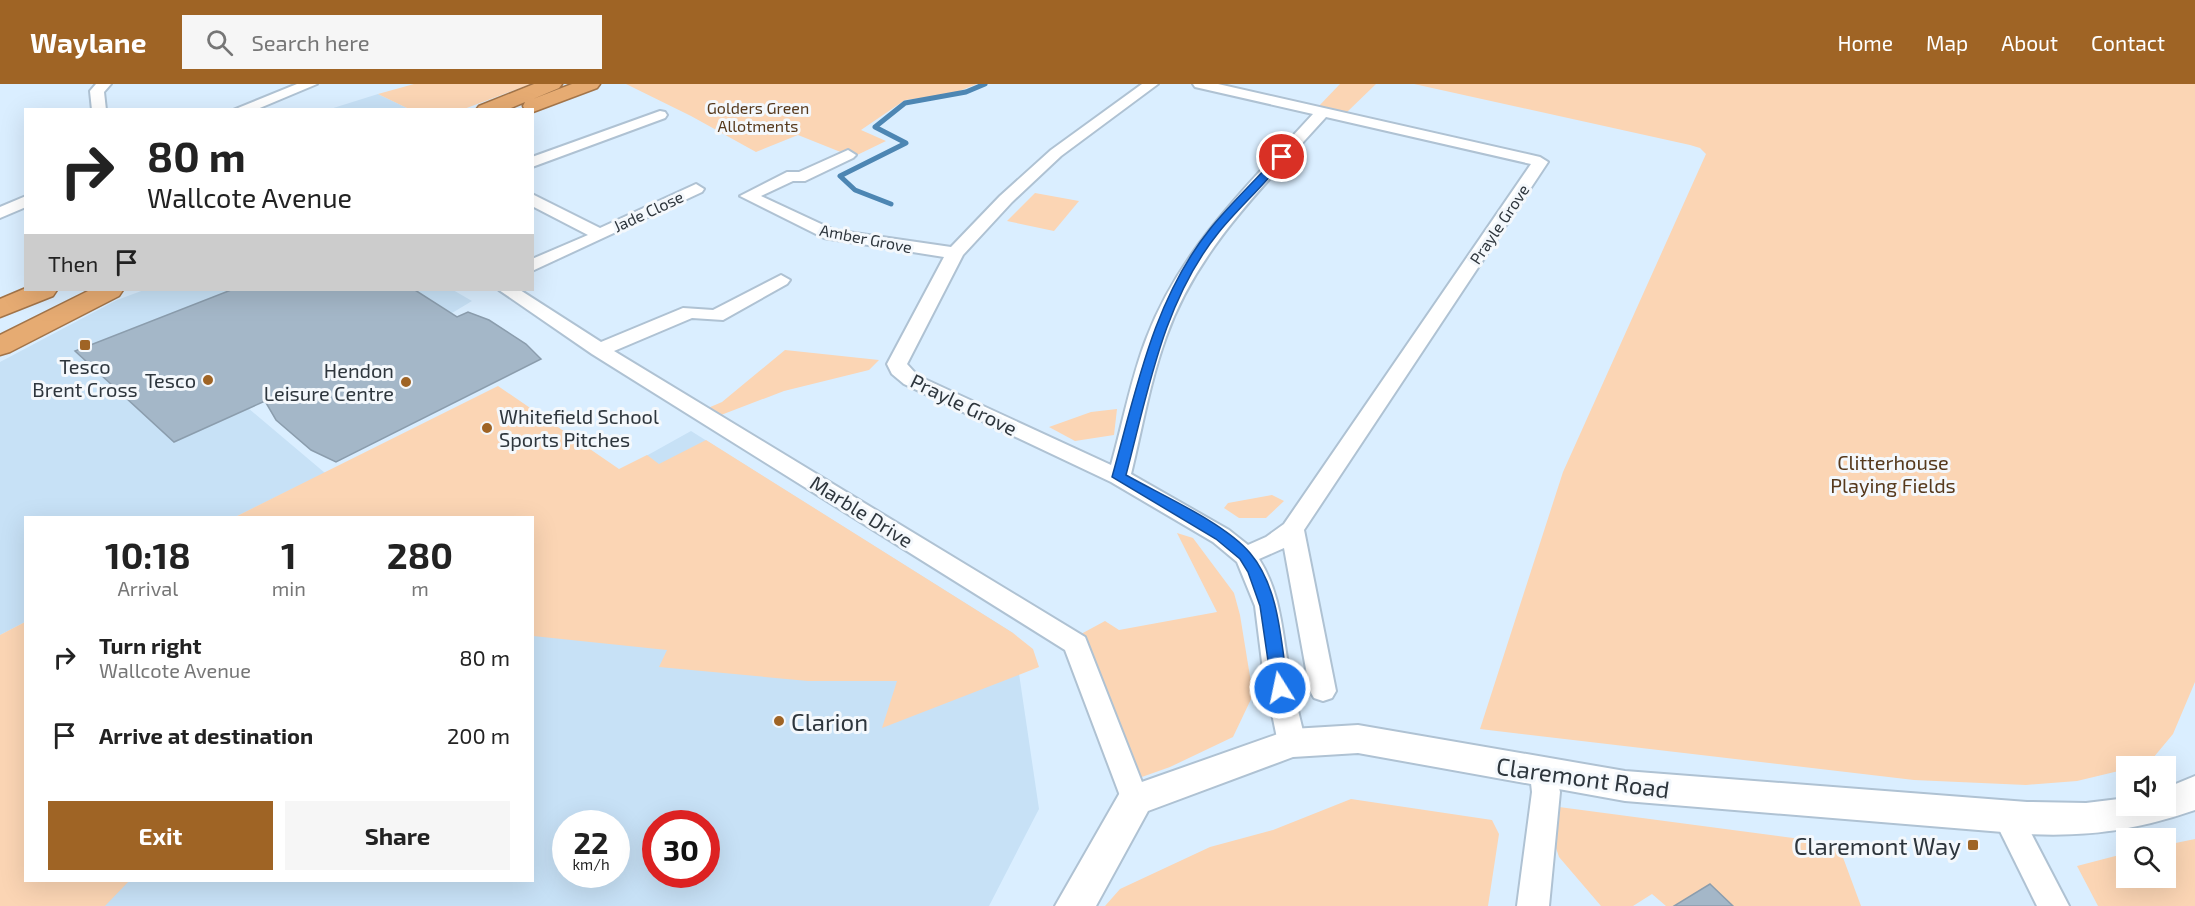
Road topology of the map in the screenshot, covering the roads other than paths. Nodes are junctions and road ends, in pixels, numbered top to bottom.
1 (104, 84) edge
2 (310, 84) edge
3 (552, 84) edge
4 (590, 84) edge
5 (1151, 84) edge
6 (1200, 84) edge
7 (99, 108) edge
8 (245, 108) edge
9 (491, 108) edge
10 (530, 108) edge
11 (1323, 112) junction
12 (660, 115) dead end
13 (848, 155) dead end
14 (534, 161) edge
15 (696, 189) dead end
16 (534, 200) edge
17 (24, 202) edge
18 (0, 213) edge
19 (601, 235) junction
20 (955, 253) junction
21 (534, 265) edge
22 (781, 280) dead end
23 (43, 291) edge
24 (74, 291) edge
25 (108, 291) edge
26 (510, 291) edge
27 (0, 309) edge
28 (0, 326) edge
29 (0, 346) edge
30 (599, 350) junction
31 (1119, 477) junction
32 (1292, 530) junction
33 (1245, 556) junction
34 (1323, 691) dead end
35 (1292, 743) junction
36 (1544, 774) junction
37 (2182, 798) edge
38 (1135, 800) junction
39 (2008, 817) junction
40 (1075, 906) edge
41 (1533, 906) edge
42 (2053, 906) edge

1 - 7 street
2 - 8 street
3 - 9 highway
4 - 10 highway
5 - 20 street, Prayle Grove
6 - 11 street, Prayle Grove
11 - 31 street
11 - 32 street, Prayle Grove
12 - 14 street
13 - 20 street, Amber Grove
15 - 19 street, Jade Close
16 - 19 street
17 - 18 street
19 - 21 street
20 - 31 street, Prayle Grove
22 - 30 street
23 - 27 highway
24 - 28 highway
25 - 29 highway
26 - 30 street, Marble Drive
30 - 38 street, Marble Drive
31 - 33 street, Prayle Grove
32 - 33 street, Prayle Grove
32 - 34 street
33 - 35 street, Prayle Grove
35 - 36 street, Claremont Road
35 - 38 street, Claremont Road
36 - 39 street, Claremont Road
36 - 41 street
37 - 39 street, Claremont Road
38 - 40 street
39 - 42 street

